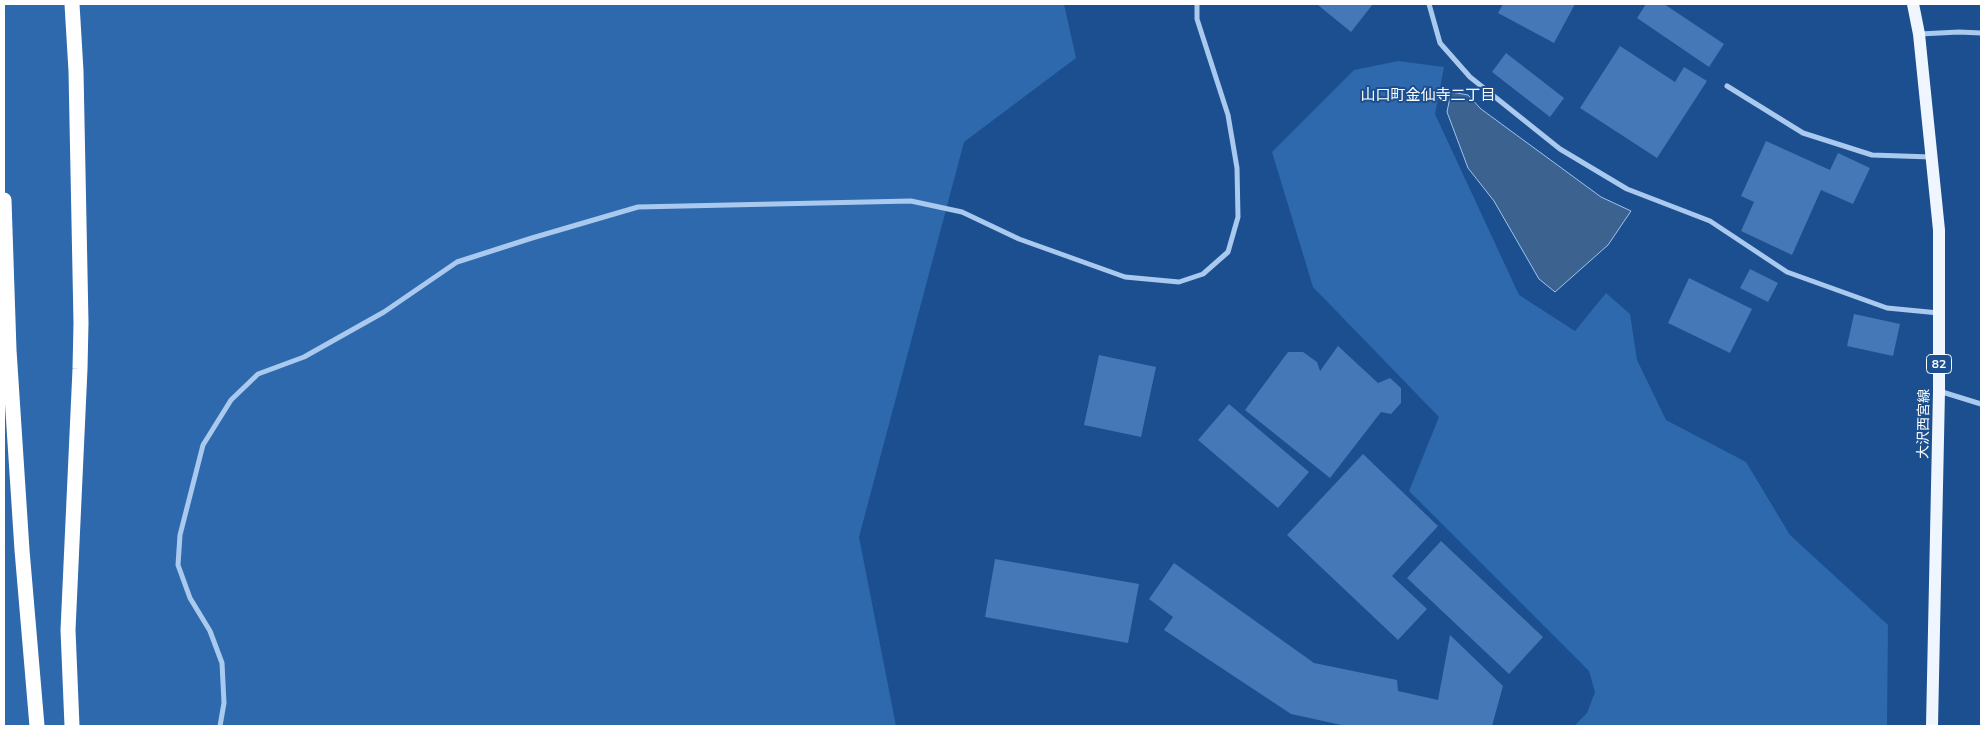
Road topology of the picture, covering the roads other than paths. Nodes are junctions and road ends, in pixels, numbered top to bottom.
1 (72, 4) edge
2 (1197, 4) edge
3 (1429, 4) edge
4 (1913, 4) edge
5 (1981, 33) edge
6 (1919, 34) junction
7 (1727, 86) dead end
8 (1932, 158) junction
9 (4, 200) edge
10 (1939, 313) junction
11 (1940, 391) junction
12 (1981, 404) edge
13 (37, 726) edge
14 (72, 726) edge
15 (220, 726) edge
16 (1932, 726) edge

1 - 14 highway
2 - 15 street
3 - 10 street
4 - 6 main road, 大沢西宮線 / 82
5 - 6 street
6 - 8 main road, 大沢西宮線 / 82
7 - 8 street
8 - 10 main road, 大沢西宮線 / 82
9 - 13 highway
10 - 11 main road, 大沢西宮線 / 82
11 - 12 street
11 - 16 main road, 大沢西宮線 / 82

